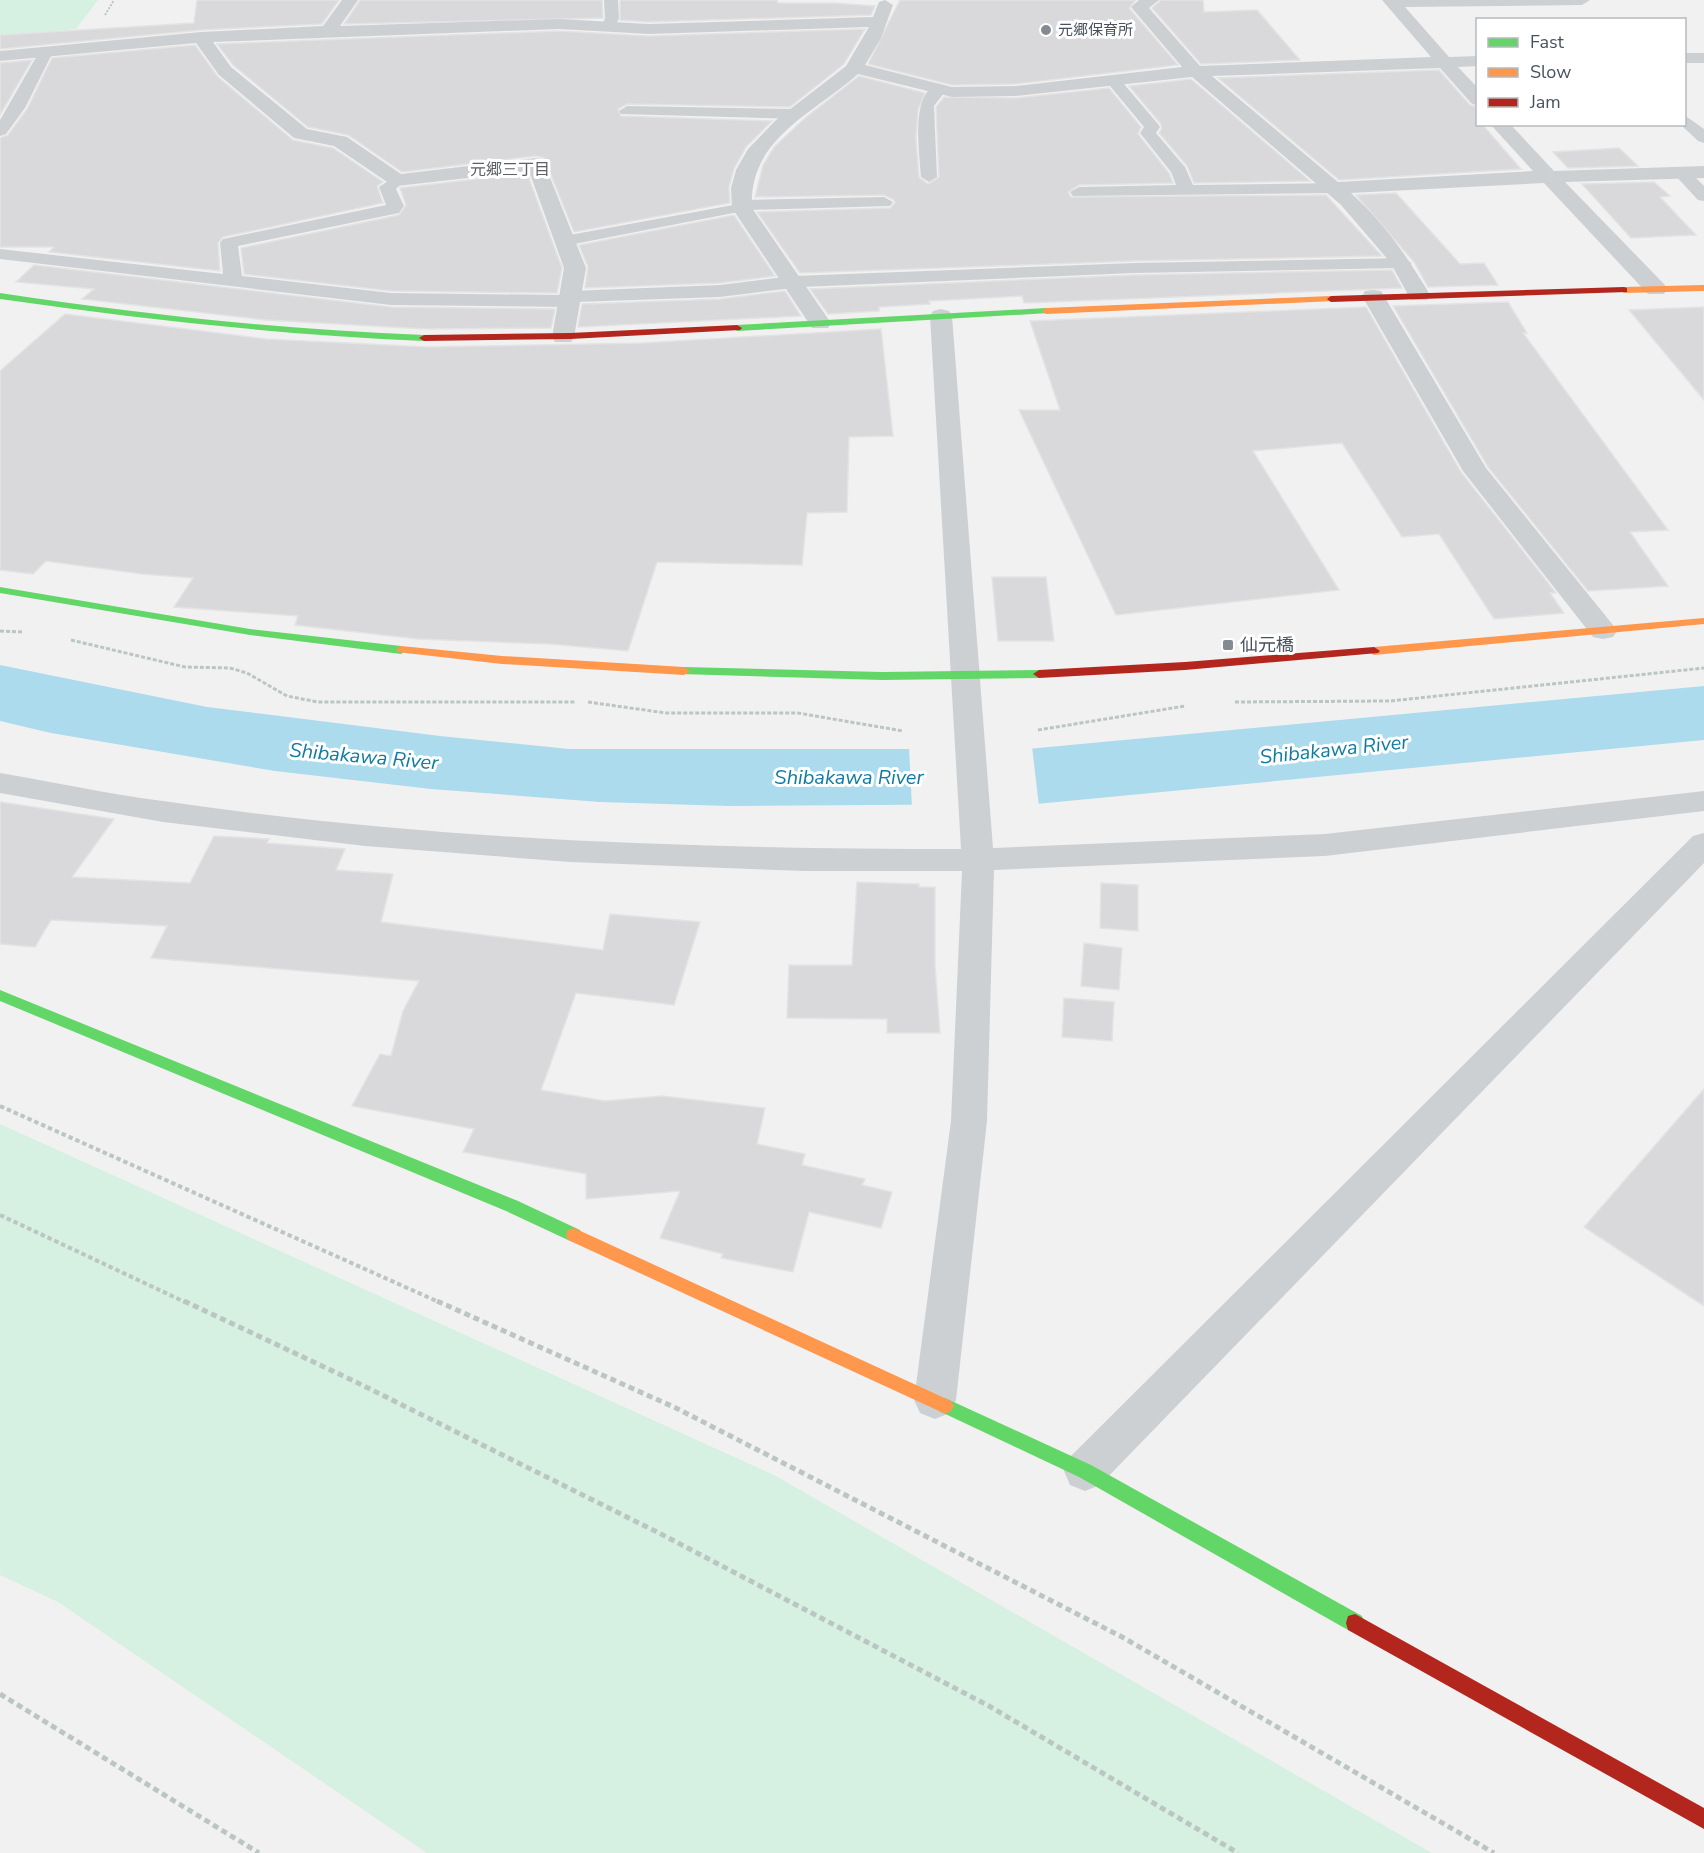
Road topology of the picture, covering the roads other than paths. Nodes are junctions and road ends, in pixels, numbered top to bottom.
1 (350, 0) edge
2 (611, 0) edge
3 (887, 0) edge
4 (1151, 0) edge
5 (1581, 0) edge
6 (1391, 1) edge
7 (880, 22) junction
8 (609, 26) junction
9 (328, 31) junction
10 (201, 37) junction
11 (46, 52) junction
12 (0, 56) edge
13 (1686, 58) edge
14 (1704, 58) edge
15 (1476, 61) edge
16 (1444, 62) junction
17 (854, 68) junction
18 (1196, 71) junction
19 (1113, 80) junction
20 (939, 89) junction
21 (1476, 98) edge
22 (627, 111) dead end
23 (796, 114) junction
24 (1686, 122) edge
25 (1501, 126) edge
26 (0, 131) edge
27 (1704, 138) edge
28 (1704, 172) edge
29 (1681, 173) junction
30 (929, 177) dead end
31 (1549, 179) junction
32 (397, 180) junction
33 (1334, 188) junction
34 (1187, 191) junction
35 (1079, 192) dead end
36 (1704, 196) edge
37 (884, 202) dead end
38 (742, 207) junction
39 (564, 241) junction
40 (0, 254) edge
41 (1403, 263) junction
42 (233, 281) junction
43 (793, 283) junction
44 (1704, 288) edge
45 (1656, 289) junction
46 (1419, 295) junction
47 (0, 296) edge
48 (1373, 296) junction
49 (569, 299) junction
50 (941, 316) junction
51 (820, 323) junction
52 (563, 337) junction
53 (0, 590) edge
54 (1704, 621) edge
55 (1603, 631) junction
56 (966, 688) junction
57 (0, 783) edge
58 (1704, 801) edge
59 (1704, 844) edge
60 (977, 848) junction
61 (0, 995) edge
62 (935, 1400) junction
63 (1085, 1471) junction
64 (1704, 1819) edge

1 - 9 street
2 - 8 lane
3 - 7 street
4 - 18 street
5 - 6 street
6 - 16 street
7 - 8 street
7 - 17 street
8 - 9 street
9 - 10 street
10 - 11 street
10 - 32 street
11 - 12 street
11 - 26 lane
13 - 14 street
15 - 16 street
16 - 18 street
16 - 21 street
17 - 20 street
17 - 23 street
18 - 19 street
18 - 33 street
19 - 20 street
19 - 34 lane
20 - 30 lane
22 - 23 lane
23 - 38 street
24 - 27 lane
25 - 31 street
28 - 29 street
29 - 31 street
29 - 36 lane
31 - 33 street
31 - 45 street
32 - 39 street
32 - 42 lane
33 - 34 lane
33 - 41 street
34 - 35 lane
37 - 38 lane
38 - 39 lane
38 - 43 street
39 - 49 street
40 - 42 lane
41 - 43 lane
41 - 46 street
42 - 49 lane
43 - 49 lane
43 - 51 street
44 - 45 street
45 - 46 street
46 - 48 street
47 - 52 street
48 - 50 street
48 - 55 street
49 - 52 street
50 - 51 street
50 - 56 street
51 - 52 street
53 - 56 street
54 - 55 street
55 - 56 street
56 - 60 street
57 - 60 street
58 - 60 street
59 - 63 street
60 - 62 street
61 - 62 street
62 - 63 street
63 - 64 street

